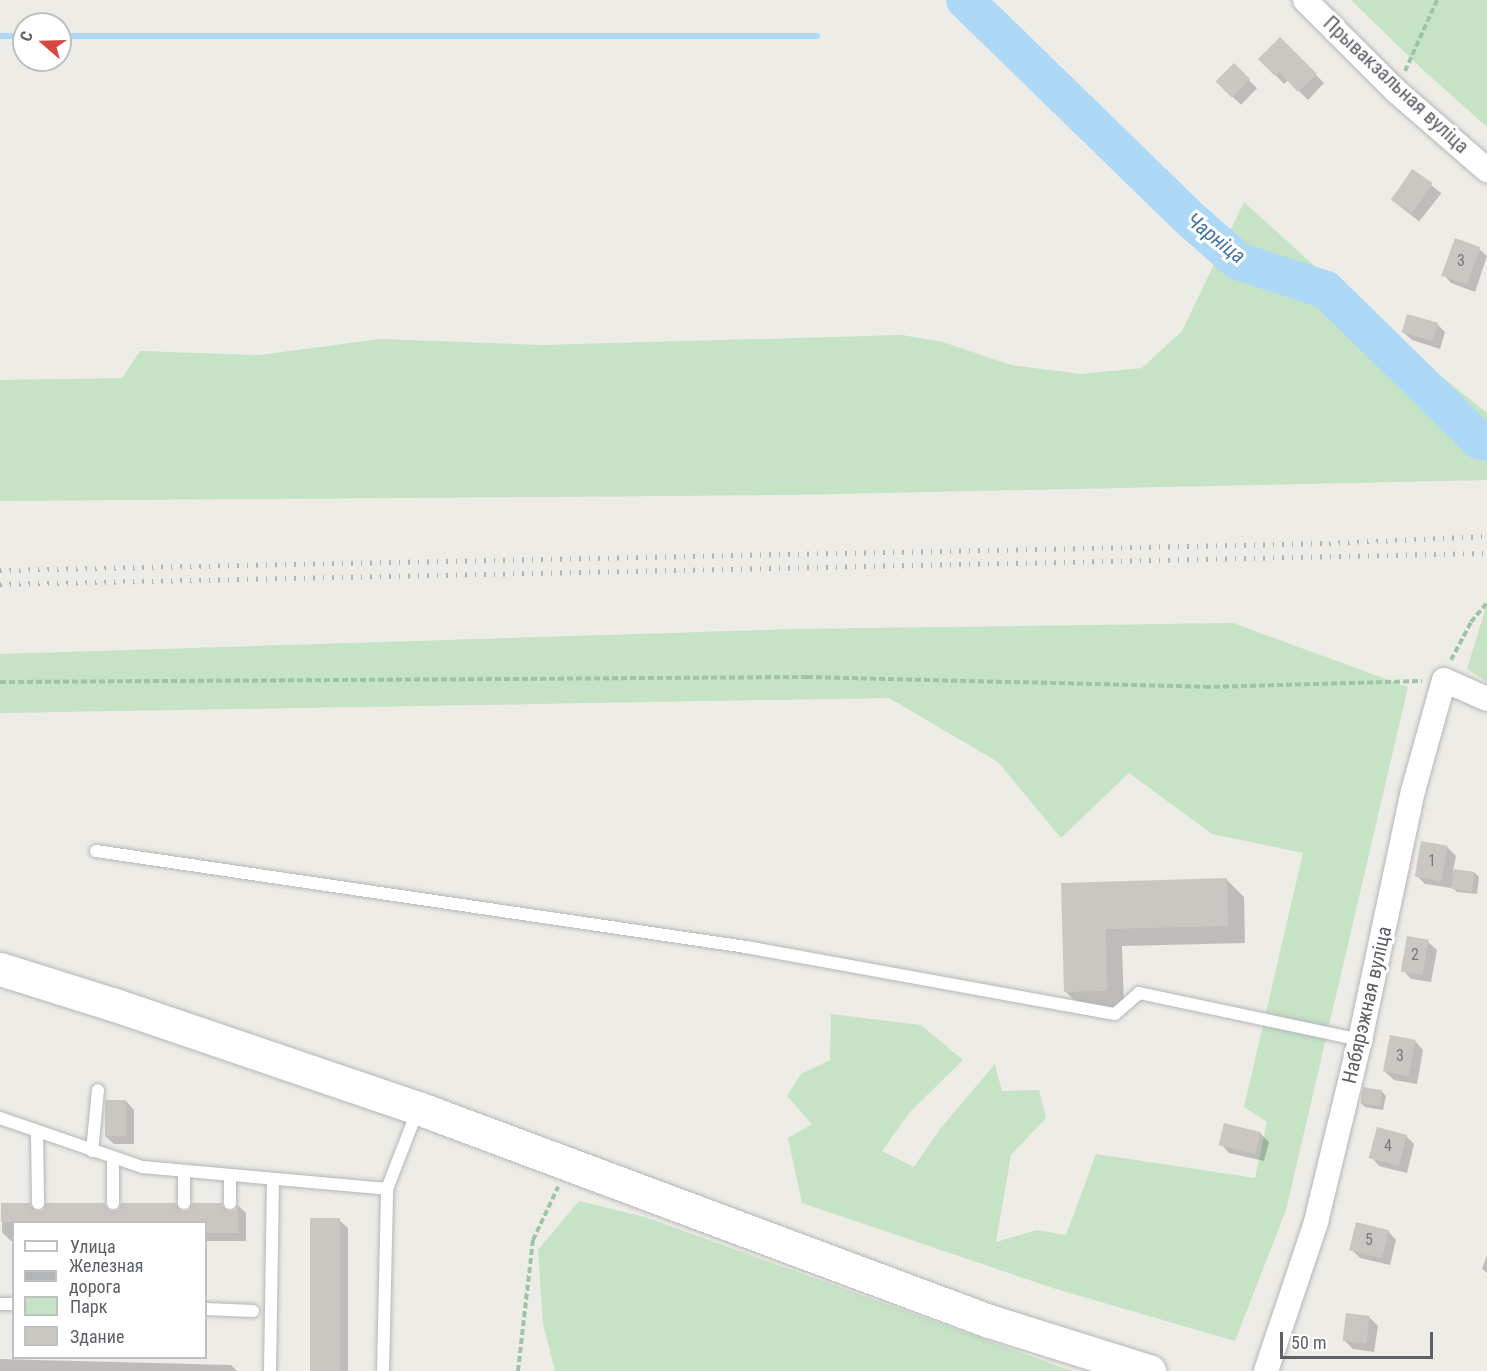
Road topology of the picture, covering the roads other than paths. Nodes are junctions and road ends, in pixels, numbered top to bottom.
1 (1305, 0) edge
2 (1487, 170) edge
3 (1487, 699) edge
4 (96, 851) dead end
5 (0, 969) edge
6 (1360, 1040) junction
7 (98, 1090) dead end
8 (418, 1108) junction
9 (0, 1118) edge
10 (37, 1131) junction
11 (92, 1151) junction
12 (113, 1158) junction
13 (184, 1171) junction
14 (230, 1175) junction
15 (273, 1179) junction
16 (387, 1189) junction
17 (38, 1203) dead end
18 (113, 1203) dead end
19 (183, 1203) dead end
20 (230, 1203) dead end
21 (207, 1310) edge
22 (252, 1311) dead end
23 (270, 1371) edge
24 (383, 1371) edge
25 (1149, 1371) edge
26 (1266, 1371) edge

1 - 2 street, Прывакзальная вуліца
3 - 6 street, Набярэжная вуліца
4 - 6 lane
5 - 8 street
6 - 26 street, Набярэжная вуліца
7 - 11 lane
8 - 16 lane
8 - 25 street
9 - 10 lane
10 - 11 lane
10 - 17 lane
11 - 12 lane
12 - 13 lane
12 - 18 lane
13 - 14 lane
13 - 19 lane
14 - 15 lane
14 - 20 lane
15 - 16 lane
15 - 23 lane
16 - 24 lane
21 - 22 lane

